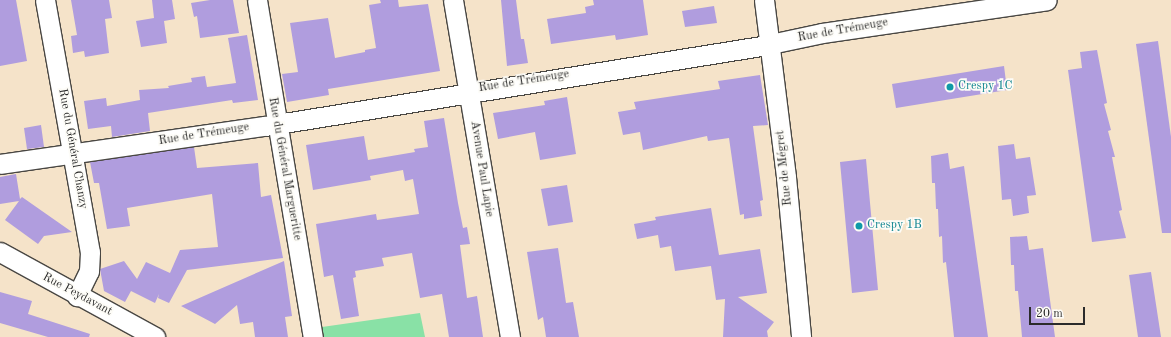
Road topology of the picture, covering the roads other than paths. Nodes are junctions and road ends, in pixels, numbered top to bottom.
1 (45, 0) edge
2 (257, 0) edge
3 (453, 0) edge
4 (764, 0) edge
5 (1047, 0) edge
6 (770, 44) junction
7 (468, 91) junction
8 (277, 124) junction
9 (72, 154) junction
10 (0, 164) edge
11 (0, 252) edge
12 (77, 296) junction
13 (155, 337) edge
14 (313, 337) edge
15 (510, 337) edge
16 (801, 337) edge

1 - 9 street, Rue du Général Chanzy
2 - 8 street, Rue du Général Margueritte
3 - 7 street, Avenue Paul Lapie
4 - 6 street, Rue de Mégret
5 - 6 street, Rue de Trémeuge
6 - 7 street, Rue de Trémeuge
6 - 16 street, Rue de Mégret
7 - 8 street, Rue de Trémeuge
7 - 15 street, Avenue Paul Lapie
8 - 9 street, Rue de Trémeuge
8 - 14 street, Rue du Général Margueritte
9 - 10 street, Rue de Trémeuge
9 - 12 street, Rue du Général Chanzy
11 - 12 street, Rue Peydavant
12 - 13 street, Rue Peydavant

